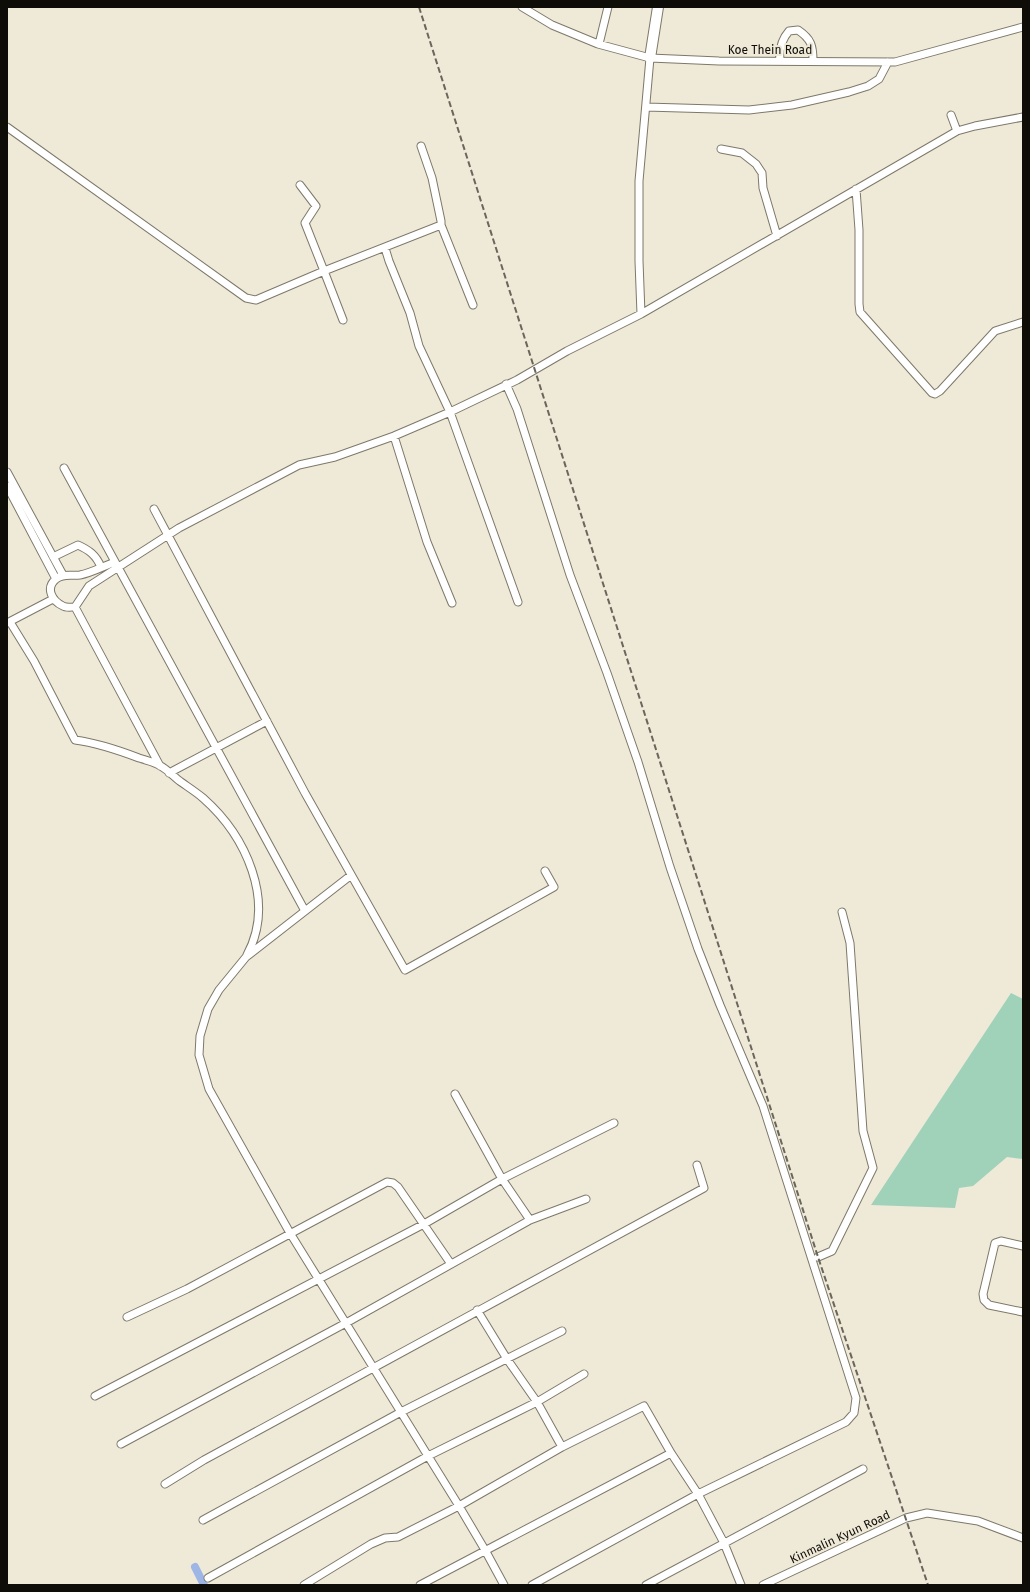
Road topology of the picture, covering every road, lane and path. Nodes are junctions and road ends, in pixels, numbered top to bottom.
1 (522, 7) edge
2 (608, 7) edge
3 (658, 7) edge
4 (1023, 27) edge
5 (599, 44) junction
6 (650, 58) junction
7 (780, 61) junction
8 (813, 61) junction
9 (888, 62) junction
10 (646, 107) junction
11 (951, 115) dead end
12 (1023, 117) edge
13 (7, 127) edge
14 (957, 131) junction
15 (421, 146) dead end
16 (721, 148) dead end
17 (300, 186) dead end
18 (856, 189) junction
19 (441, 225) junction
20 (777, 236) junction
21 (385, 248) junction
22 (324, 271) junction
23 (473, 305) dead end
24 (641, 314) junction
25 (343, 320) dead end
26 (1023, 322) edge
27 (506, 384) junction
28 (450, 412) junction
29 (394, 436) junction
30 (64, 468) dead end
31 (7, 472) edge
32 (7, 486) edge
33 (154, 509) dead end
34 (167, 534) junction
35 (52, 557) junction
36 (116, 564) junction
37 (101, 567) junction
38 (63, 575) junction
39 (56, 578) junction
40 (53, 600) junction
41 (518, 602) dead end
42 (452, 603) dead end
43 (75, 607) junction
44 (9, 623) edge
45 (267, 721) junction
46 (216, 748) junction
47 (160, 766) junction
48 (169, 773) junction
49 (545, 871) dead end
50 (350, 876) junction
51 (305, 911) junction
52 (842, 912) dead end
53 (246, 957) junction
54 (455, 1094) dead end
55 (614, 1123) dead end
56 (697, 1164) dead end
57 (502, 1179) junction
58 (586, 1199) dead end
59 (530, 1220) junction
60 (424, 1224) junction
61 (290, 1233) junction
62 (1023, 1246) edge
63 (818, 1257) dead end
64 (451, 1264) junction
65 (318, 1279) junction
66 (477, 1310) junction
67 (1023, 1312) edge
68 (126, 1317) dead end
69 (346, 1323) junction
70 (562, 1332) dead end
71 (507, 1359) junction
72 (374, 1368) junction
73 (584, 1374) dead end
74 (95, 1396) dead end
75 (537, 1402) junction
76 (401, 1412) junction
77 (121, 1444) dead end
78 (562, 1447) junction
79 (671, 1453) junction
80 (428, 1456) junction
81 (863, 1469) dead end
82 (165, 1484) dead end
83 (698, 1494) junction
84 (459, 1506) junction
85 (203, 1520) dead end
86 (1023, 1538) edge
87 (724, 1543) junction
88 (485, 1550) junction
89 (208, 1578) dead end
90 (304, 1585) edge
91 (420, 1585) edge
92 (504, 1585) edge
93 (532, 1585) edge
94 (646, 1585) edge
95 (742, 1585) edge
96 (763, 1585) edge

1 - 5 street, Koe Thein Road
2 - 5 street
3 - 6 street
4 - 9 street, Koe Thein Road
5 - 6 street, Koe Thein Road
6 - 7 street, Koe Thein Road
6 - 10 street
7 - 8 street, Koe Thein Road
7 - 8 street
8 - 9 street, Koe Thein Road
9 - 10 street
10 - 24 street
11 - 14 street
12 - 14 street
13 - 22 street
14 - 18 street
15 - 19 street
16 - 20 street
17 - 22 street
18 - 20 street
18 - 26 street
19 - 21 street
19 - 23 street
20 - 24 street
21 - 22 street
21 - 28 street
22 - 25 street
24 - 27 street
27 - 28 street
27 - 83 street
28 - 29 street
28 - 41 street
29 - 34 street
29 - 42 street
30 - 36 street
31 - 35 street
32 - 39 street
33 - 34 street
34 - 36 street
34 - 45 street
35 - 37 street
35 - 38 street
36 - 37 street
36 - 43 street
36 - 46 street
37 - 38 street
38 - 39 street
39 - 40 street
40 - 43 street
40 - 44 street
43 - 47 street
44 - 47 street
45 - 46 street
45 - 50 street
46 - 48 street
46 - 51 street
47 - 48 street
48 - 53 street
49 - 50 street
50 - 51 street
51 - 53 street
52 - 63 street
53 - 61 street
54 - 57 street
55 - 57 street
56 - 66 street
57 - 59 street
57 - 60 street
58 - 59 street
59 - 64 street
60 - 61 street
60 - 64 street
60 - 65 street
61 - 65 street
61 - 68 street
62 - 67 street
64 - 69 street
65 - 69 street
65 - 74 street
66 - 71 street
66 - 72 street
69 - 72 street
69 - 77 street
70 - 71 street
71 - 75 street
71 - 76 street
72 - 76 street
72 - 82 street
73 - 75 street
75 - 78 street
75 - 80 street
76 - 80 street
76 - 85 street
78 - 79 street
78 - 84 street
79 - 83 street
79 - 88 street
80 - 84 street
80 - 89 street
81 - 87 street
83 - 87 street
83 - 93 street
84 - 88 street
84 - 90 street
86 - 96 street, Kinmalin Kyun Road
87 - 94 street
87 - 95 street
88 - 91 street
88 - 92 street

